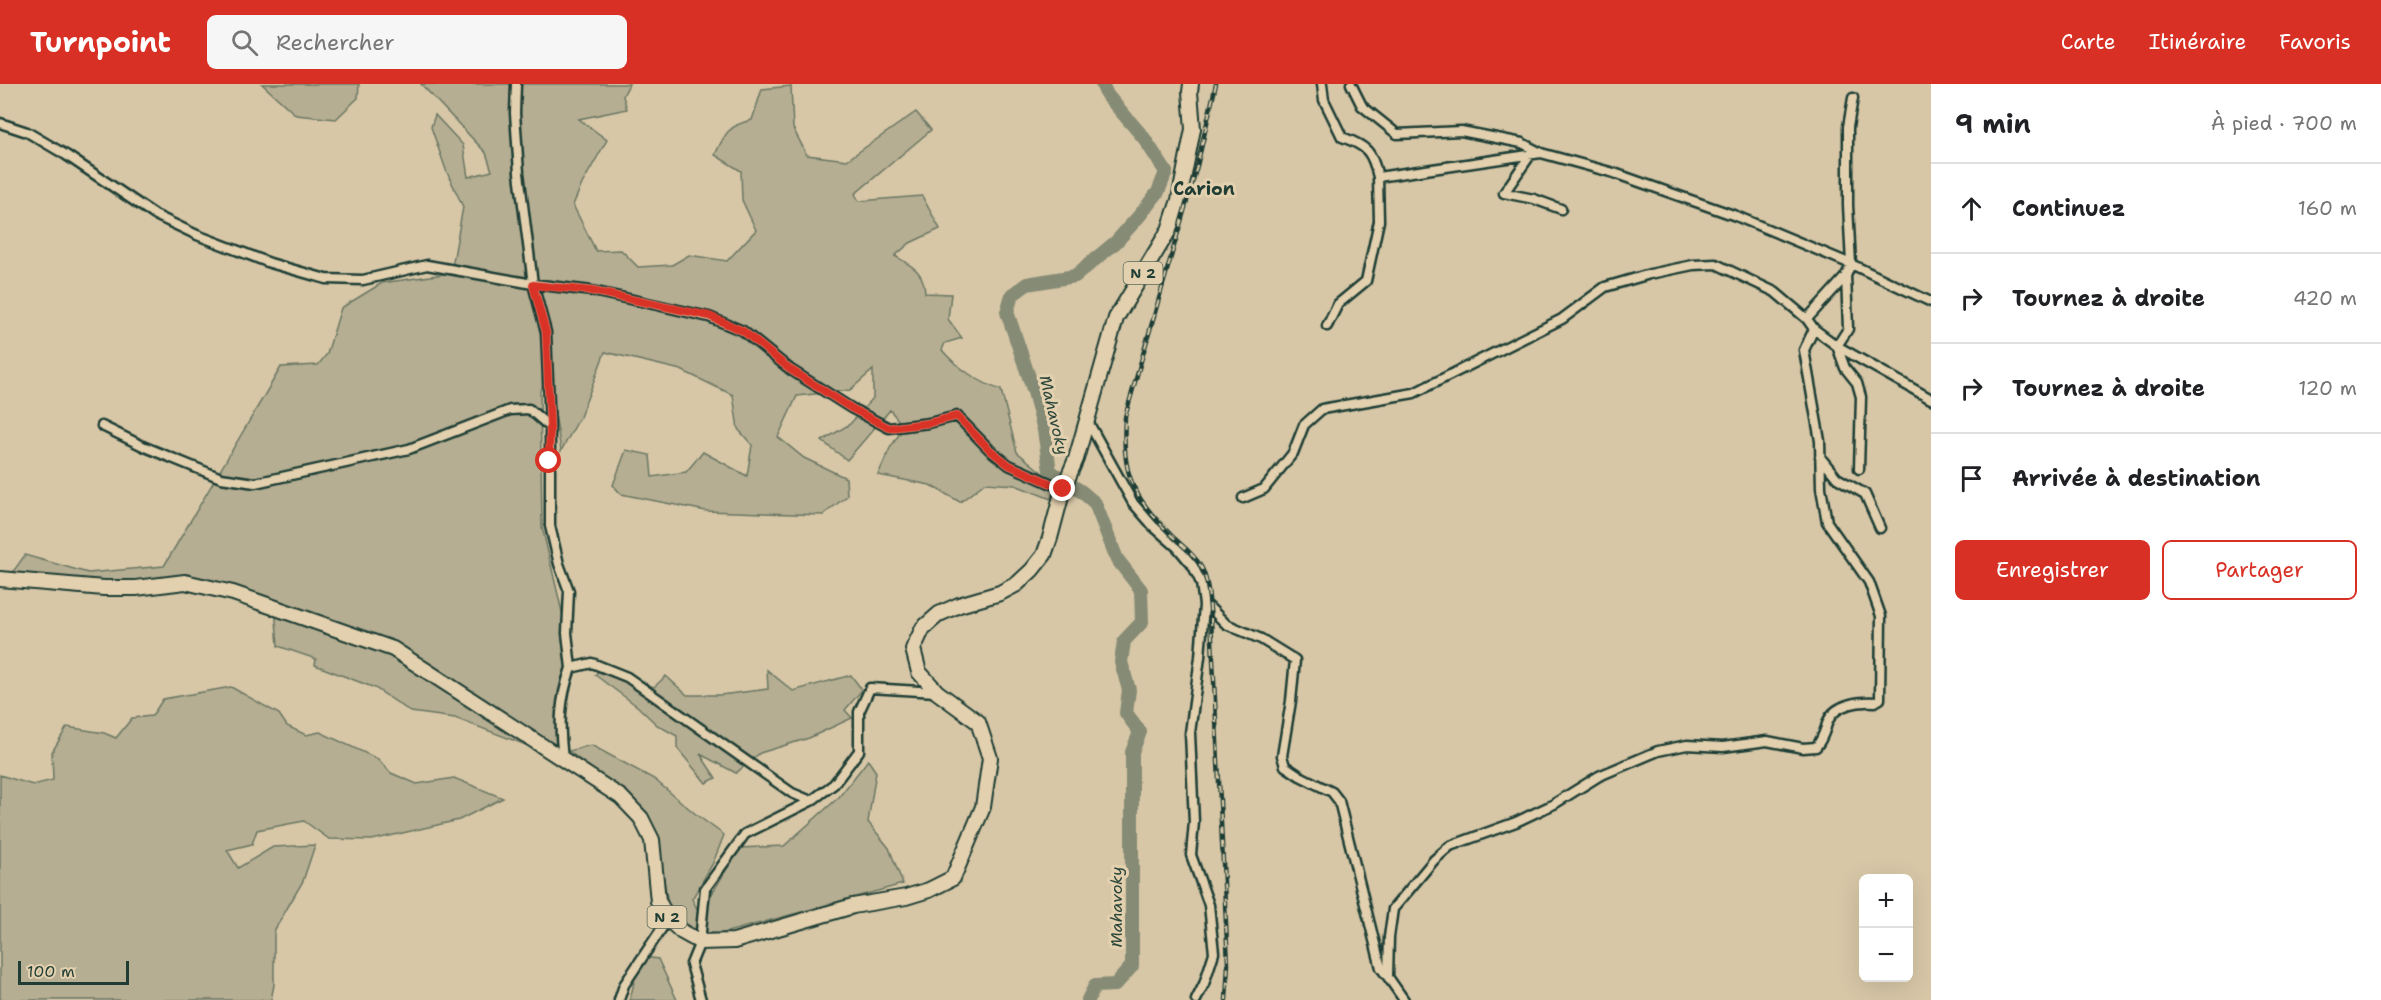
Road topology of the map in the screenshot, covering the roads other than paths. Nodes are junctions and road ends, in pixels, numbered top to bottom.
1 (516, 84) edge
2 (1191, 84) edge
3 (1322, 84) edge
4 (1351, 84) edge
5 (1853, 98) dead end
6 (0, 123) edge
7 (1541, 153) junction
8 (1531, 154) junction
9 (1378, 177) junction
10 (1561, 209) dead end
11 (1842, 261) junction
12 (1851, 264) junction
13 (1846, 276) junction
14 (533, 285) junction
15 (1931, 302) edge
16 (1807, 318) junction
17 (1327, 326) dead end
18 (1814, 329) junction
19 (1838, 346) junction
20 (1931, 399) edge
21 (1087, 420) junction
22 (102, 426) dead end
23 (550, 427) junction
24 (1820, 457) junction
25 (1859, 469) dead end
26 (1063, 489) junction
27 (1243, 498) dead end
28 (1880, 528) dead end
29 (0, 579) edge
30 (1204, 605) junction
31 (571, 668) junction
32 (937, 692) junction
33 (563, 759) junction
34 (811, 801) junction
35 (668, 919) junction
36 (699, 942) junction
37 (1388, 977) junction
38 (619, 1000) edge
39 (701, 1000) edge
40 (1196, 1000) edge
41 (1404, 1000) edge

1 - 14 street
2 - 21 main road, N 2
3 - 9 street
4 - 7 street
5 - 12 street
6 - 14 street
7 - 8 street
7 - 11 street
8 - 9 street
8 - 10 street
9 - 17 street
11 - 12 street
11 - 13 street
12 - 13 street
12 - 15 street
13 - 16 street
13 - 19 street
14 - 23 street
14 - 26 street
16 - 18 street
16 - 27 street
18 - 19 street
18 - 24 street
19 - 20 street
19 - 25 street
21 - 26 main road, N 2
21 - 30 street
22 - 23 street
23 - 31 street
24 - 28 street
24 - 37 street
26 - 32 main road, N 2
29 - 33 main road, N 2
30 - 37 street
30 - 40 street
31 - 33 street
31 - 34 street
32 - 34 street
32 - 36 main road, N 2
33 - 35 main road, N 2
34 - 36 street
35 - 36 main road, N 2
35 - 38 street
36 - 39 street
37 - 41 street

